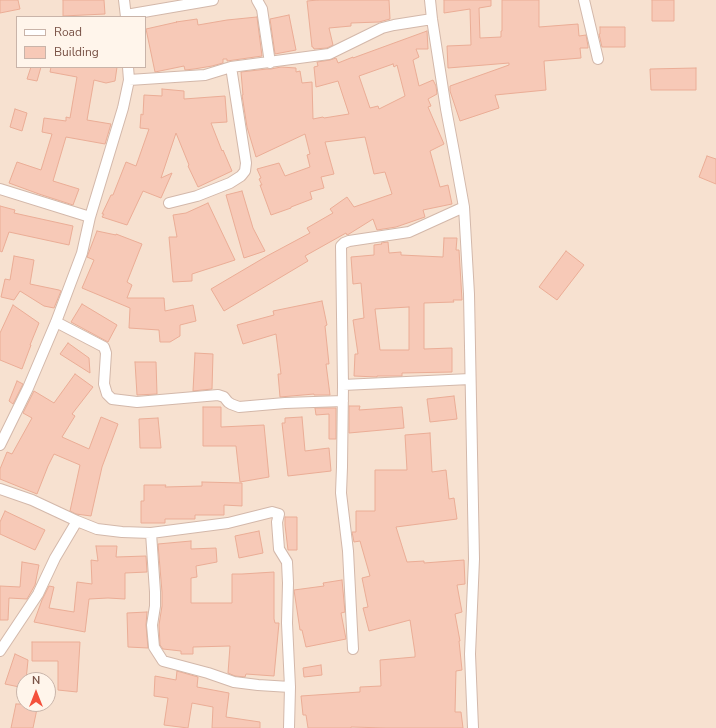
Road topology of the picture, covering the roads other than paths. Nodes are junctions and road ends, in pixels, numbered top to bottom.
1 (124, 0) edge
2 (213, 0) edge
3 (257, 0) edge
4 (430, 0) edge
5 (584, 0) edge
6 (126, 16) edge
7 (432, 19) junction
8 (598, 59) dead end
9 (270, 62) junction
10 (231, 67) junction
11 (128, 68) edge
12 (129, 80) junction
13 (0, 189) edge
14 (169, 203) dead end
15 (464, 207) junction
16 (90, 217) junction
17 (56, 322) junction
18 (470, 379) junction
19 (343, 385) junction
20 (343, 401) junction
21 (0, 445) edge
22 (0, 489) edge
23 (77, 521) junction
24 (151, 533) junction
25 (353, 649) dead end
26 (0, 651) edge
27 (290, 687) junction
28 (289, 728) edge
29 (473, 728) edge

1 - 6 street
2 - 6 street
3 - 9 street
4 - 7 street
5 - 8 street
7 - 9 street
7 - 15 street
9 - 10 street
10 - 12 street
10 - 14 street
11 - 12 street
12 - 16 street
13 - 16 street
15 - 18 street
15 - 19 street
16 - 17 street
17 - 20 street
17 - 21 street
18 - 19 street
18 - 29 street
19 - 20 street
20 - 25 street
22 - 23 street
23 - 24 street
23 - 26 street
24 - 27 street
24 - 27 street
27 - 28 street

